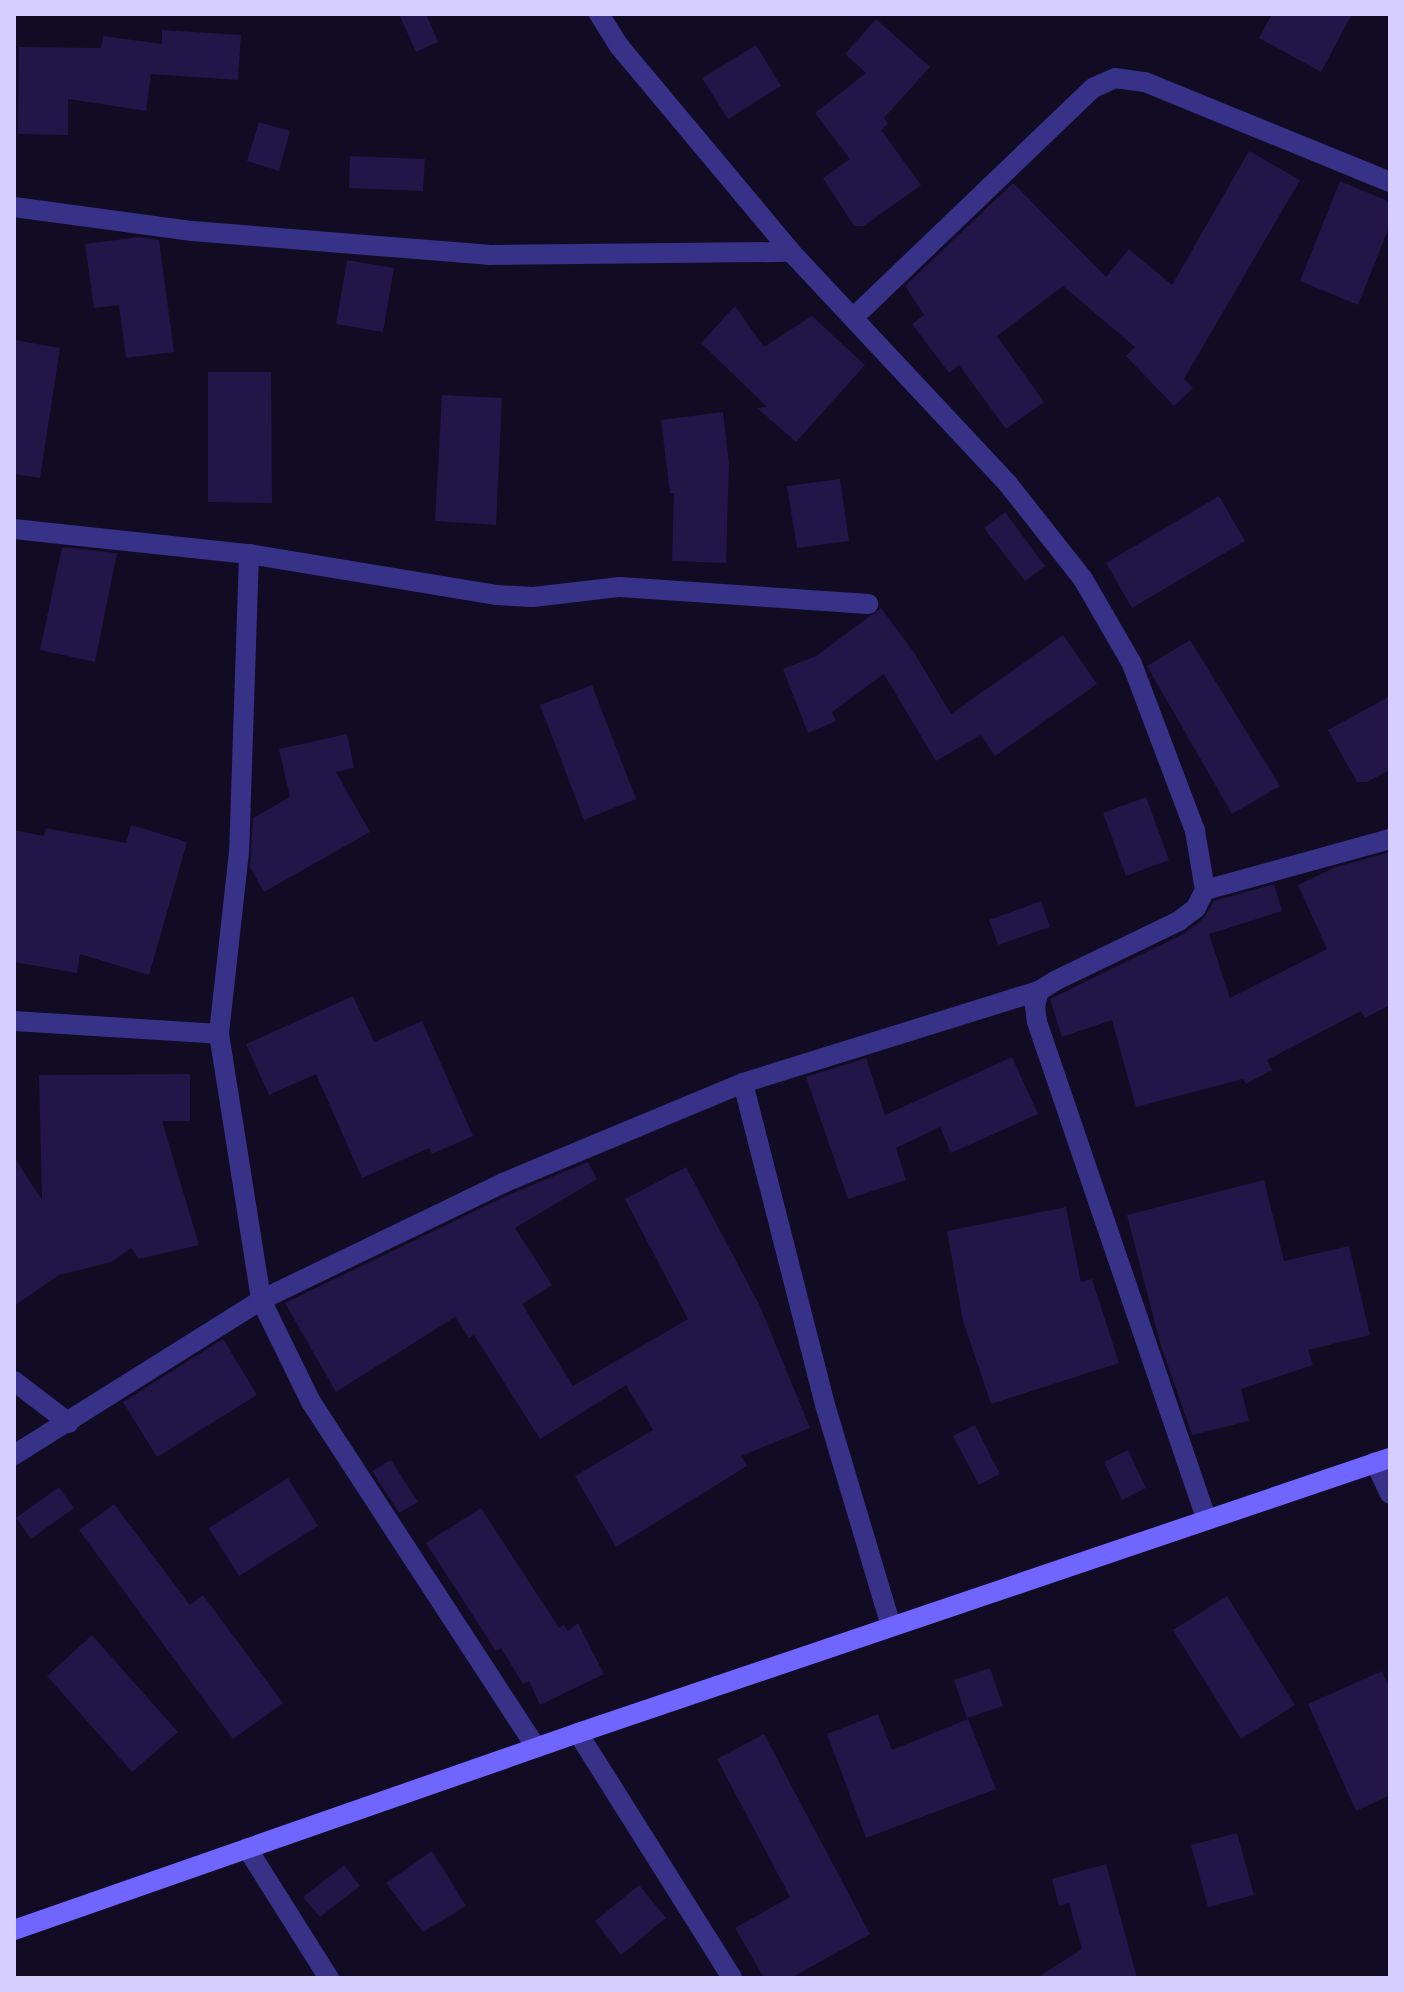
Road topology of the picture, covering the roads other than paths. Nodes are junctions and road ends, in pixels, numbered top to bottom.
1 (599, 14) edge
2 (1390, 182) edge
3 (14, 207) edge
4 (791, 252) junction
5 (853, 318) junction
6 (14, 529) edge
7 (249, 554) junction
8 (868, 604) dead end
9 (1390, 839) edge
10 (1205, 890) junction
11 (1039, 991) junction
12 (14, 1021) edge
13 (219, 1034) junction
14 (743, 1083) junction
15 (261, 1300) junction
16 (14, 1381) edge
17 (69, 1423) junction
18 (14, 1455) edge
19 (1383, 1460) edge
20 (1390, 1494) edge
21 (1206, 1518) junction
22 (891, 1626) junction
23 (578, 1733) junction
24 (536, 1747) junction
25 (247, 1848) junction
26 (14, 1930) edge
27 (329, 1978) edge
28 (732, 1978) edge

1 - 4 street
2 - 5 street
3 - 4 street
4 - 5 street
5 - 10 street
6 - 7 street
7 - 8 street
7 - 13 street
9 - 10 street
10 - 11 street
11 - 14 street
11 - 21 street
12 - 13 street
13 - 15 street
14 - 15 street
14 - 22 street
15 - 17 street
15 - 24 street
16 - 17 street
17 - 18 street
19 - 20 street
19 - 21 main road
21 - 22 main road
22 - 23 main road
23 - 24 main road
23 - 28 street
24 - 25 main road
25 - 26 main road
25 - 27 street

